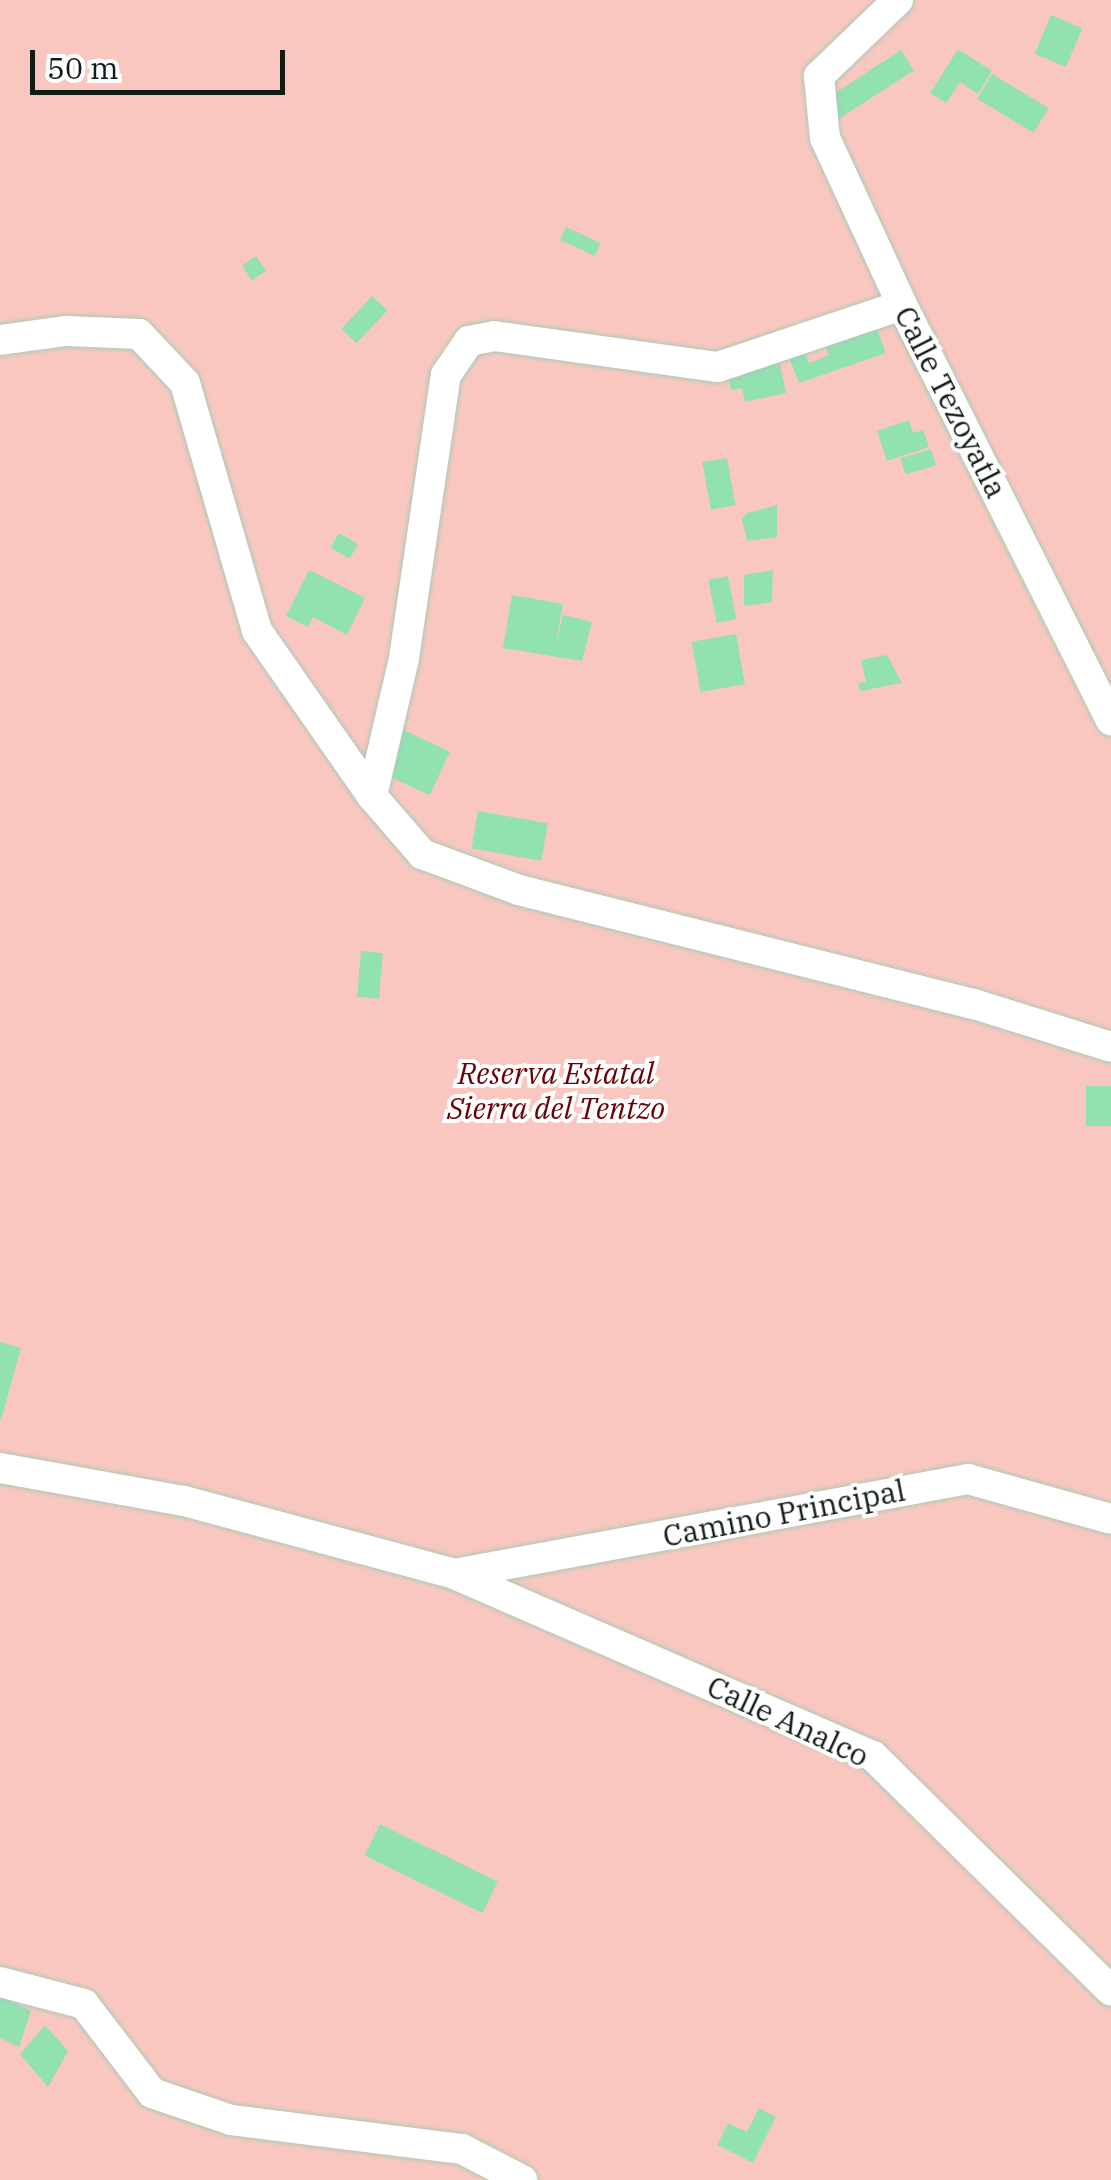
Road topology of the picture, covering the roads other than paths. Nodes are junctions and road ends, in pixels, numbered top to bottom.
1 (898, 0) edge
2 (902, 306) junction
3 (0, 340) edge
4 (1111, 720) edge
5 (372, 796) junction
6 (1111, 1047) edge
7 (0, 1468) edge
8 (1111, 1519) edge
9 (454, 1574) junction
10 (0, 1982) edge
11 (1111, 1990) edge
12 (522, 2180) edge

1 - 2 street, Calle Tezoyatla
2 - 4 street, Calle Tezoyatla
2 - 5 street
3 - 5 street
5 - 6 street
7 - 9 street, Calle Analco
8 - 9 street, Camino Principal
9 - 11 street, Calle Analco
10 - 12 street

